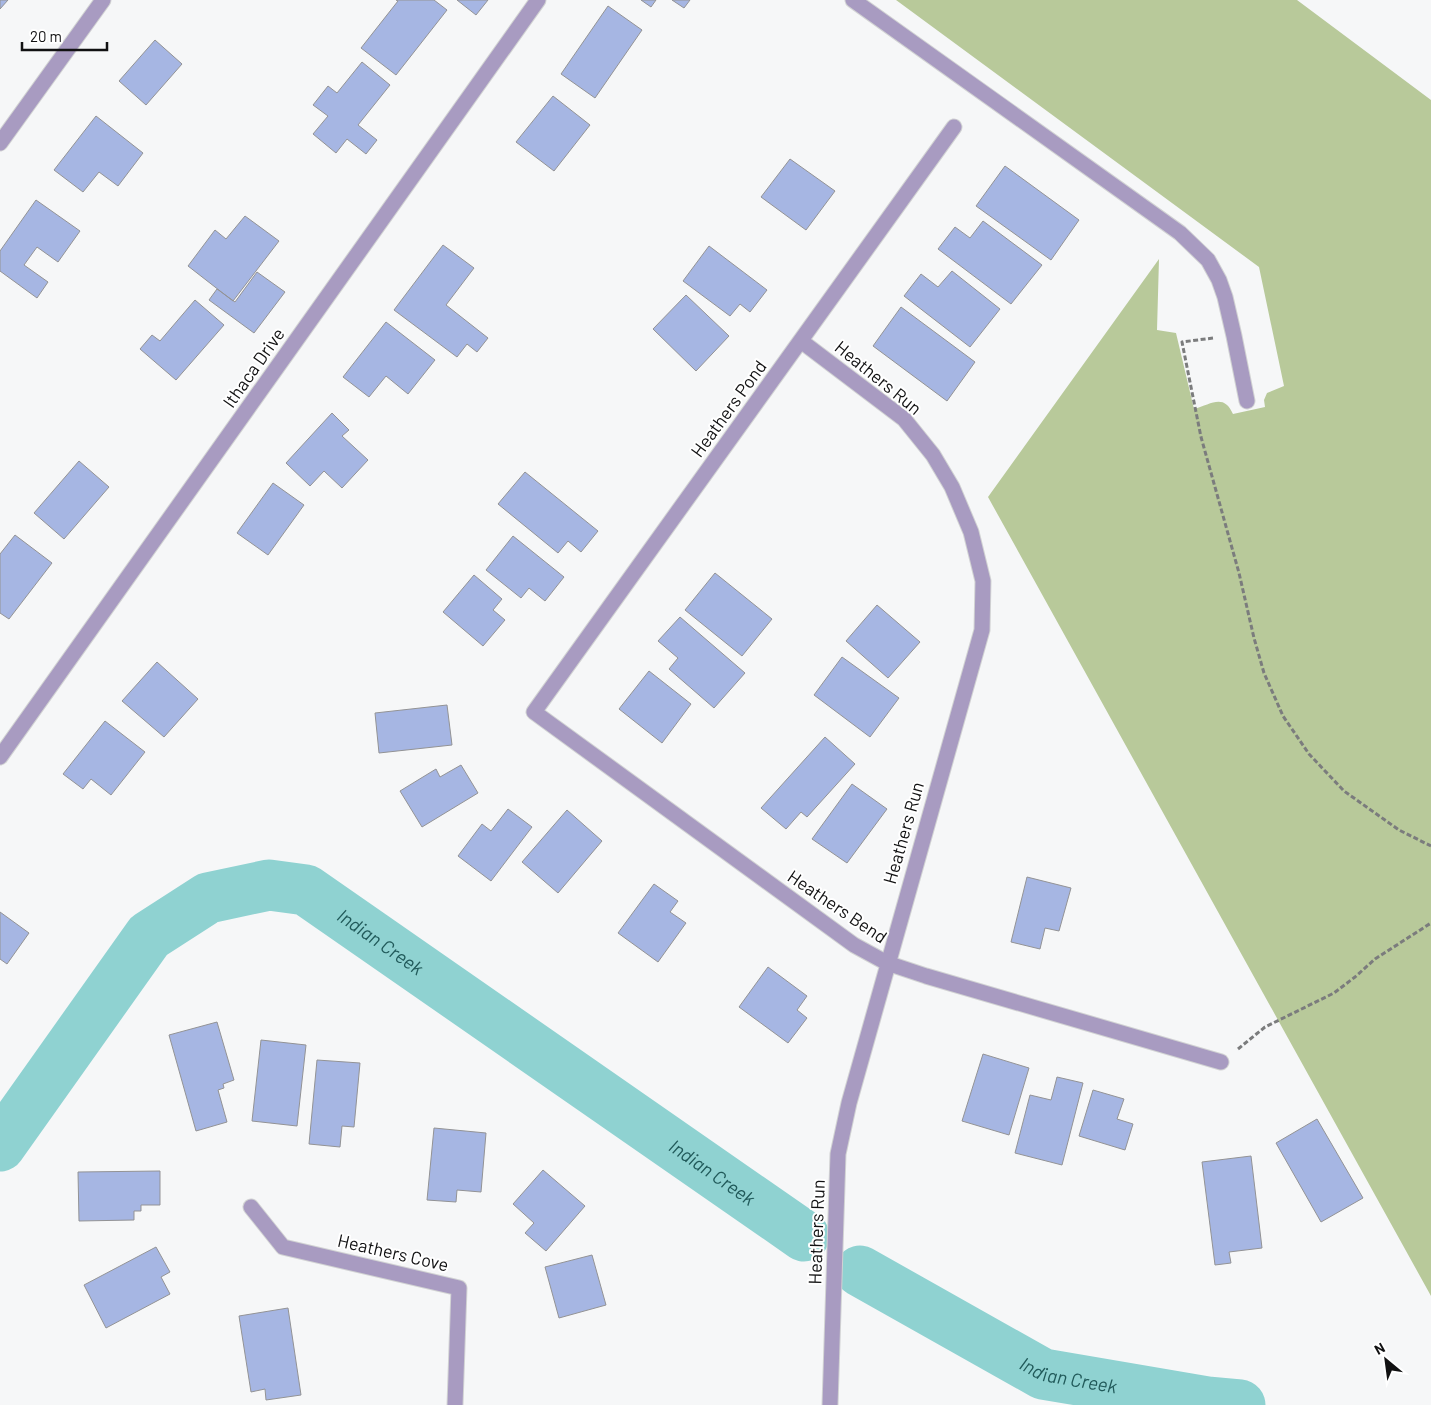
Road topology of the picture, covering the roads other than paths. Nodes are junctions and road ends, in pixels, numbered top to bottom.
1 (103, 0) edge
2 (538, 0) edge
3 (853, 0) edge
4 (954, 127) dead end
5 (0, 143) edge
6 (801, 341) junction
7 (1247, 402) dead end
8 (534, 712) joint
9 (0, 757) edge
10 (887, 963) junction
11 (1221, 1062) road end
12 (251, 1207) dead end
13 (455, 1405) edge
14 (830, 1405) edge

1 - 5 street
2 - 9 street, Ithaca Drive
3 - 7 street
4 - 6 street, Heathers Pond
6 - 8 street, Heathers Pond
6 - 10 street, Heathers Run
8 - 10 street, Heathers Bend
10 - 11 street, Heathers Bend
10 - 14 street, Heathers Run
12 - 13 street, Heathers Cove

